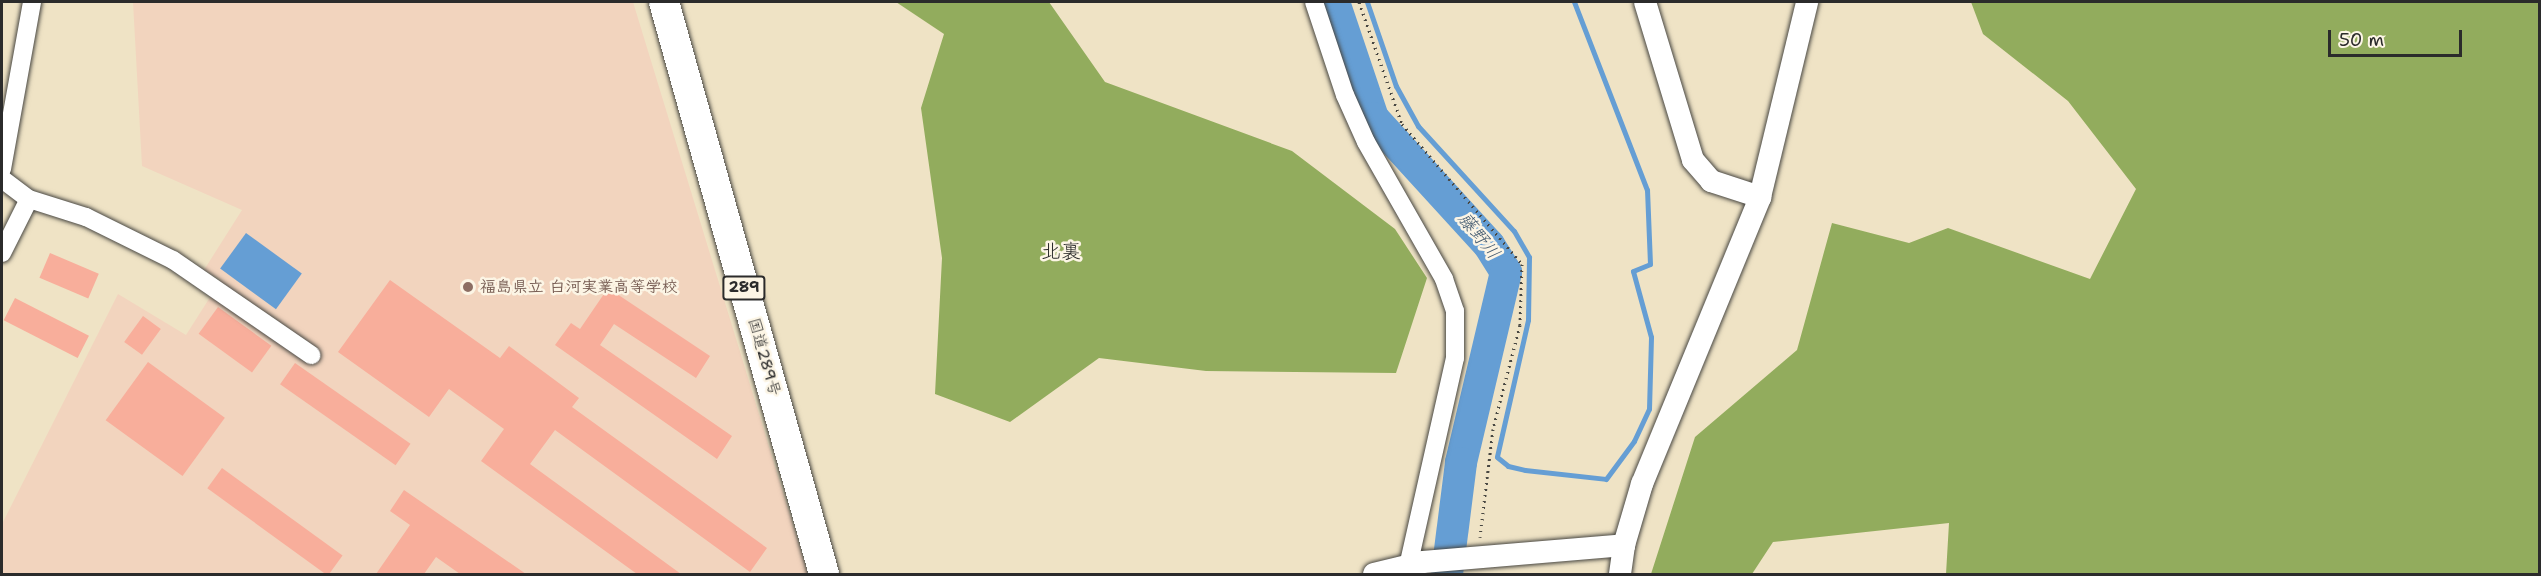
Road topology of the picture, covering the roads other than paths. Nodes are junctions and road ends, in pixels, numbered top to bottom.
1 (32, 2) edge
2 (664, 2) edge
3 (1314, 2) edge
4 (1645, 2) edge
5 (1807, 2) edge
6 (2, 169) edge
7 (2, 179) edge
8 (1760, 197) junction
9 (29, 199) junction
10 (2, 253) edge
11 (311, 355) dead end
12 (1623, 545) junction
13 (1416, 564) junction
14 (824, 574) edge
15 (1374, 574) edge
16 (1620, 574) edge

1 - 6 street
2 - 14 highway, 国道289号 / 289
3 - 13 street
4 - 8 street
5 - 8 street
7 - 9 street
8 - 12 street
9 - 10 street
9 - 11 street
12 - 13 street
12 - 16 street
13 - 15 street

